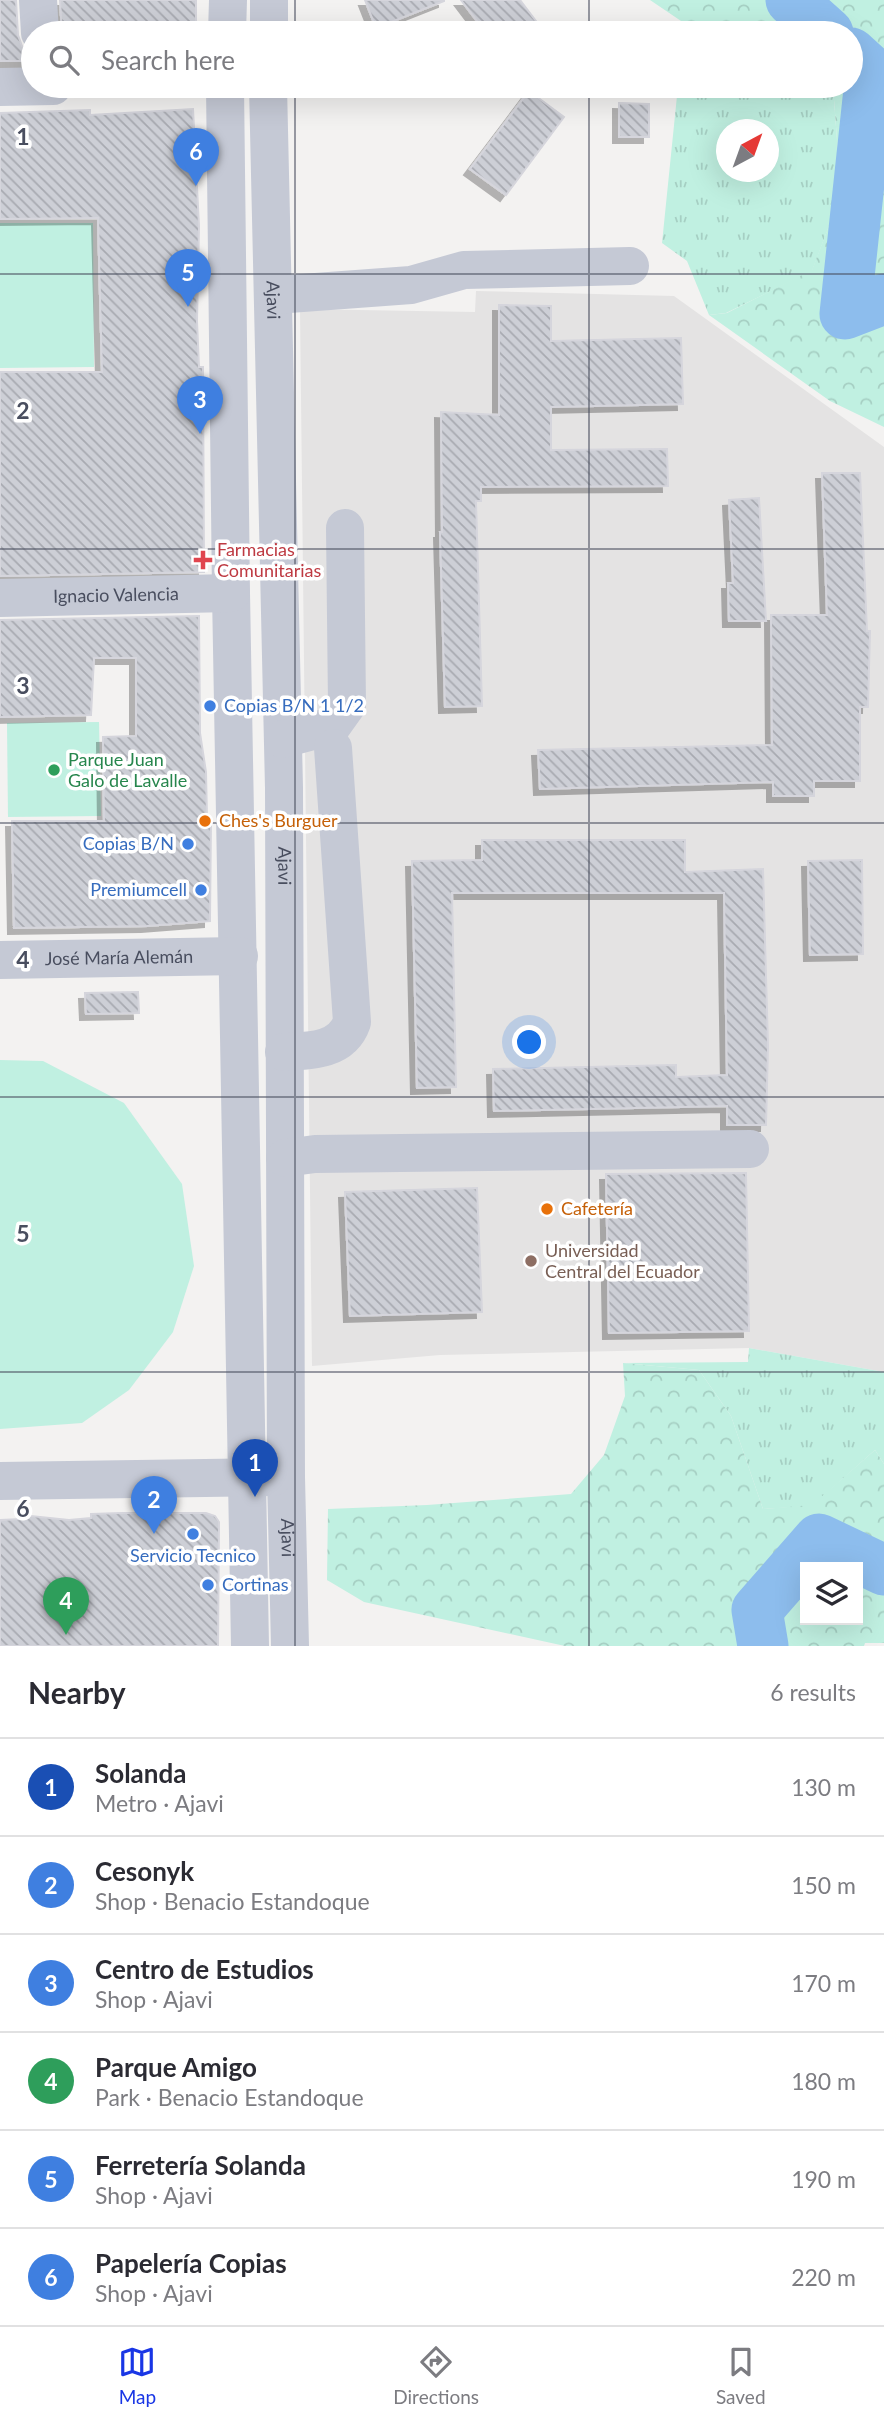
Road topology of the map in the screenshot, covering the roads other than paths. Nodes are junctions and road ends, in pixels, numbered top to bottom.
1 (38, 0) edge
2 (228, 0) edge
3 (270, 0) edge
4 (39, 21) edge
5 (227, 21) edge
6 (269, 21) edge
7 (21, 86) edge
8 (0, 87) edge
9 (225, 98) edge
10 (268, 98) edge
11 (630, 266) dead end
12 (275, 295) junction
13 (345, 528) dead end
14 (230, 593) junction
15 (0, 598) edge
16 (283, 739) junction
17 (334, 748) dead end
18 (284, 788) junction
19 (334, 788) junction
20 (343, 876) junction
21 (284, 880) junction
22 (239, 956) junction
23 (0, 960) edge
24 (285, 1052) junction
25 (750, 1149) dead end
26 (285, 1158) junction
27 (286, 1477) junction
28 (247, 1478) junction
29 (0, 1481) edge
30 (250, 1646) edge
31 (290, 1646) edge

1 - 4 street
2 - 5 street
3 - 6 street
7 - 8 street
9 - 14 street
10 - 12 street, Ajavi
11 - 12 street
12 - 16 street, Ajavi
13 - 16 street
14 - 15 street, Ignacio Valencia
14 - 22 street
16 - 18 street, Ajavi
17 - 19 street
18 - 19 street
18 - 21 street, Ajavi
19 - 20 street
20 - 21 street
20 - 24 street
21 - 24 street, Ajavi
22 - 23 street, José María Alemán
22 - 28 street
24 - 26 street, Ajavi
25 - 26 street
26 - 27 street, Ajavi
27 - 28 street
27 - 31 street, Ajavi
28 - 29 street
28 - 30 street

